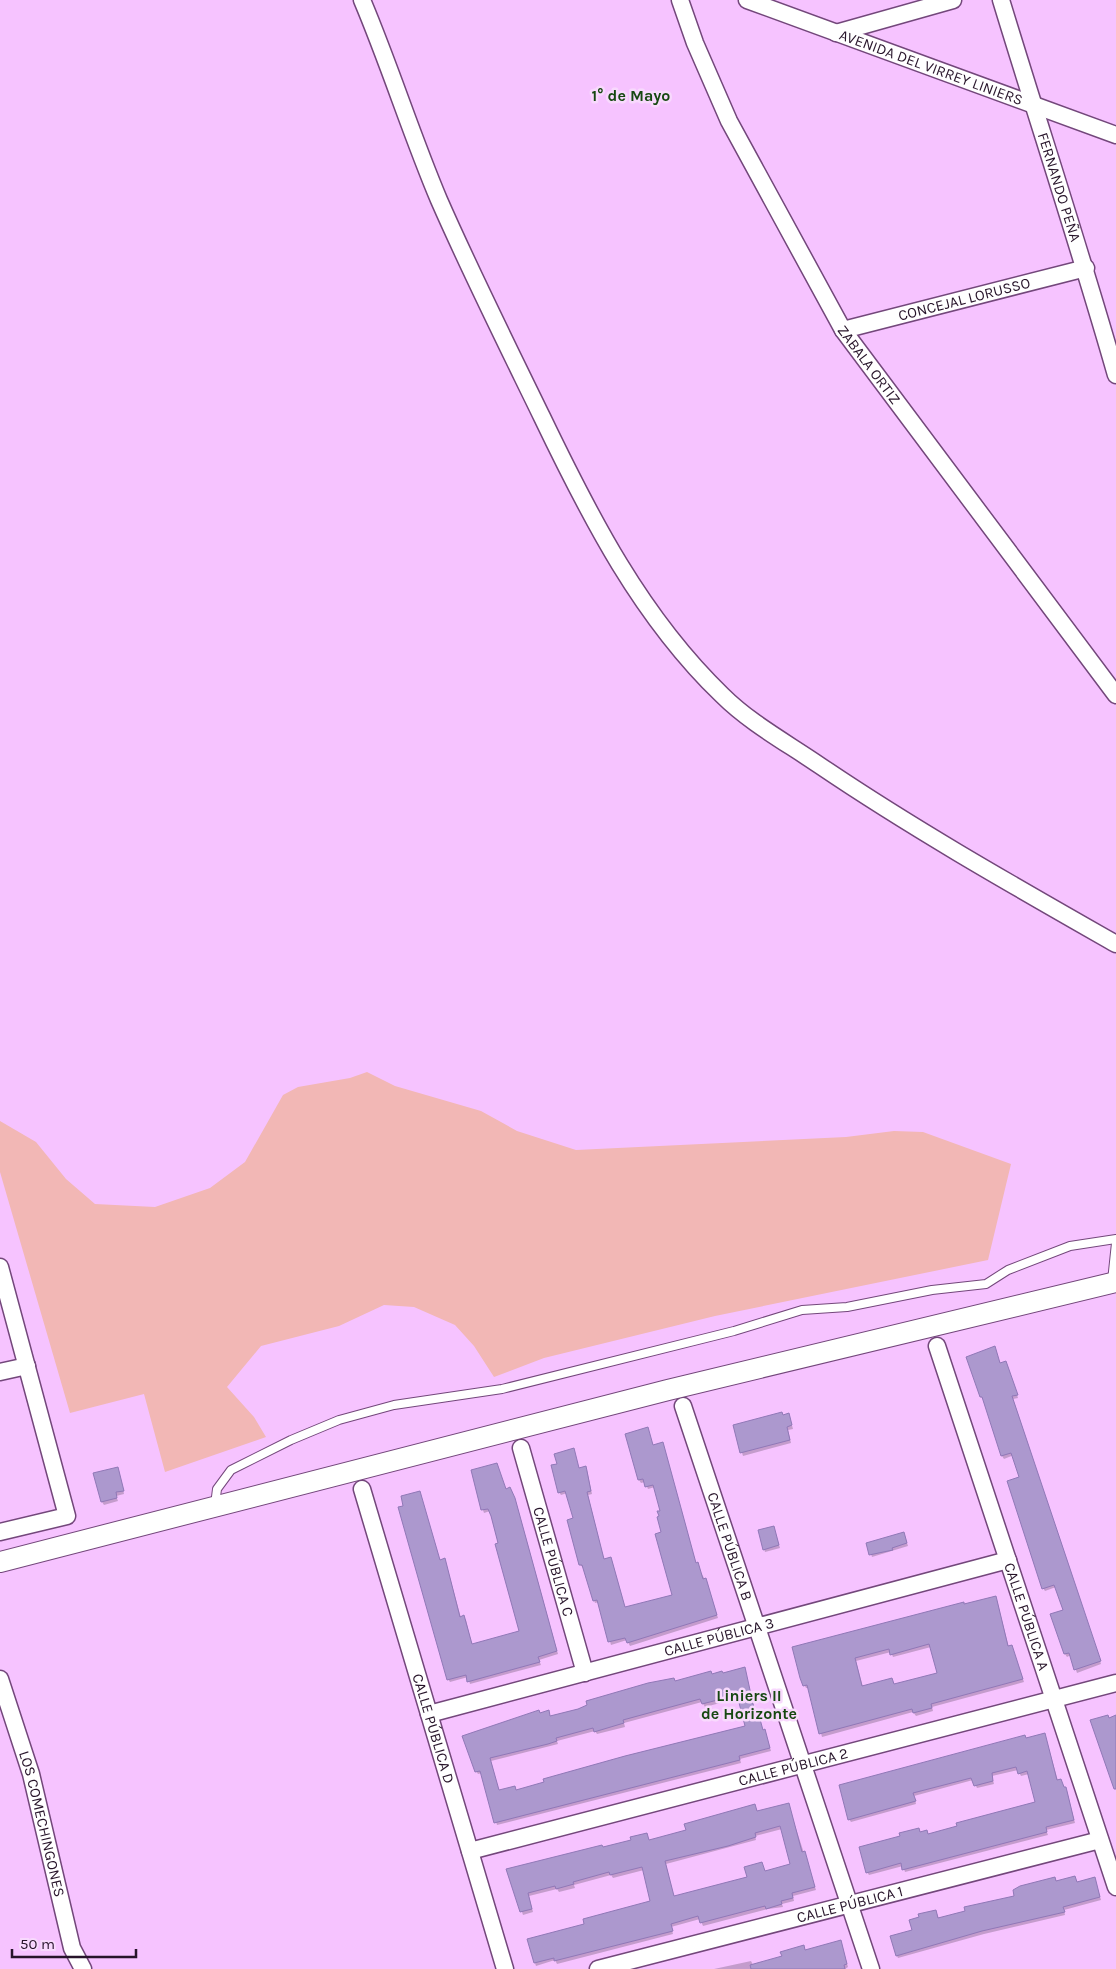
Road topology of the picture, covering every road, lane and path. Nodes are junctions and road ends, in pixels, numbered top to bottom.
1 (362, 0) edge
2 (680, 0) edge
3 (747, 0) edge
4 (953, 0) edge
5 (1002, 0) edge
6 (836, 33) junction
7 (1033, 106) junction
8 (1116, 135) edge
9 (1086, 268) junction
10 (843, 330) junction
11 (1116, 375) edge
12 (1116, 695) edge
13 (1116, 944) edge
14 (1116, 1239) edge
15 (1116, 1244) edge
16 (0, 1267) edge
17 (1115, 1286) edge
18 (937, 1346) dead end
19 (27, 1366) junction
20 (0, 1372) edge
21 (683, 1406) dead end
22 (521, 1448) dead end
23 (362, 1489) dead end
24 (214, 1508) junction
25 (0, 1532) edge
26 (1008, 1560) junction
27 (0, 1562) edge
28 (757, 1626) junction
29 (585, 1673) junction
30 (0, 1679) edge
31 (1116, 1683) edge
32 (1054, 1700) junction
33 (429, 1714) junction
34 (804, 1764) junction
35 (1100, 1840) junction
36 (470, 1851) junction
37 (1116, 1887) edge
38 (850, 1904) junction
39 (83, 1969) edge
40 (505, 1969) edge
41 (598, 1969) edge
42 (871, 1969) edge

1 - 13 street
2 - 10 street, ZABALA ORTIZ
3 - 6 street, AVENIDA DEL VIRREY LINIERS
4 - 6 street
5 - 7 street, FERNANDO PEÑA
6 - 7 street, AVENIDA DEL VIRREY LINIERS
7 - 8 street, AVENIDA DEL VIRREY LINIERS
7 - 9 street, FERNANDO PEÑA
9 - 10 street, CONCEJAL LORUSSO
9 - 11 street, FERNANDO PEÑA
10 - 12 street, ZABALA ORTIZ
14 - 24 lane
15 - 17 lane
16 - 19 street
17 - 24 street
18 - 26 street, CALLE PÚBLICA A
19 - 20 street
19 - 25 street
21 - 28 street, CALLE PÚBLICA B
22 - 29 street, CALLE PÚBLICA C
23 - 33 street, CALLE PÚBLICA D
24 - 27 street
26 - 28 street, CALLE PÚBLICA 3
26 - 32 street, CALLE PÚBLICA A
28 - 29 street, CALLE PÚBLICA 3
28 - 34 street, CALLE PÚBLICA B
29 - 33 street, CALLE PÚBLICA 3
30 - 39 street, LOS COMECHINGONES
31 - 32 street, CALLE PÚBLICA 2
32 - 34 street, CALLE PÚBLICA 2
32 - 35 street, CALLE PÚBLICA A
33 - 36 street, CALLE PÚBLICA D
34 - 36 street, CALLE PÚBLICA 2
34 - 38 street, CALLE PÚBLICA B
35 - 37 street, CALLE PÚBLICA A
35 - 38 street, CALLE PÚBLICA 1
36 - 40 street, CALLE PÚBLICA D
38 - 41 street, CALLE PÚBLICA 1
38 - 42 street, CALLE PÚBLICA B

